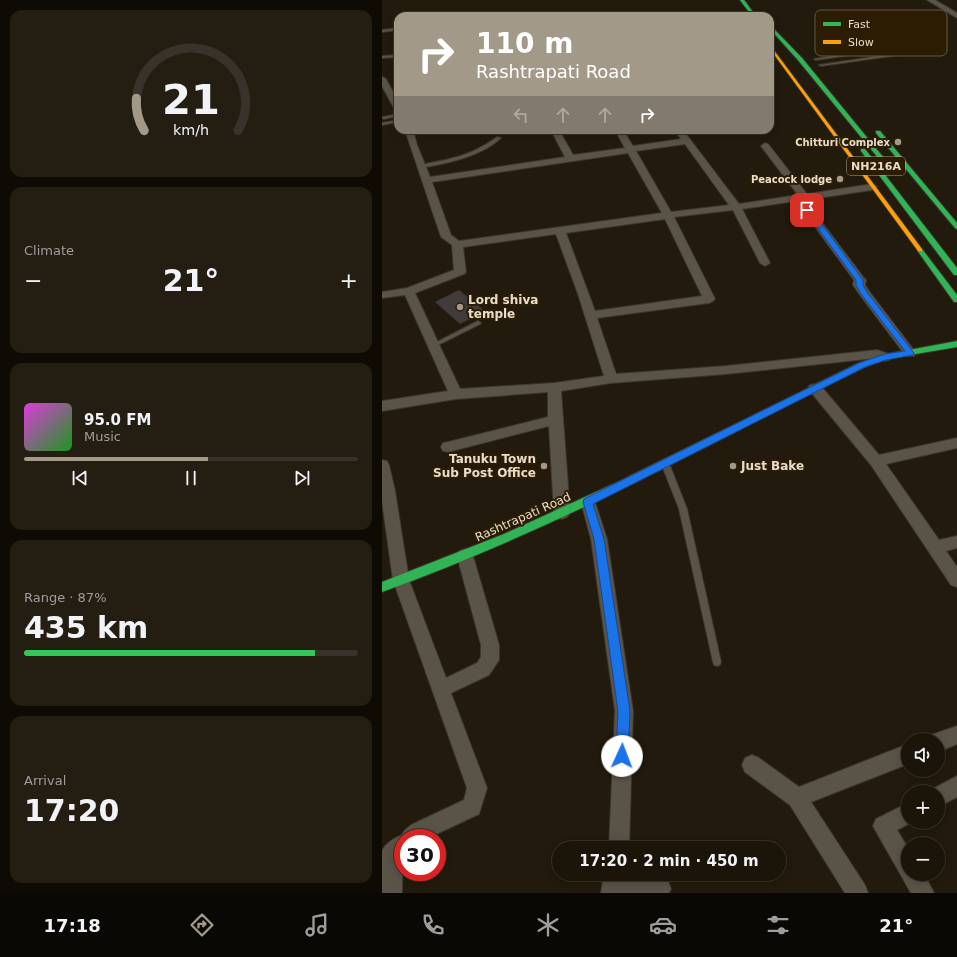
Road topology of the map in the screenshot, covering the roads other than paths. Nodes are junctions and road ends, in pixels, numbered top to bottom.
1 (742, 0) edge
2 (751, 0) edge
3 (930, 0) edge
4 (947, 10) edge
5 (947, 10) edge
6 (751, 12) edge
7 (759, 12) edge
8 (957, 16) edge
9 (394, 30) edge
10 (382, 31) edge
11 (774, 31) edge
12 (774, 33) edge
13 (774, 34) edge
14 (798, 43) dead end
15 (807, 51) dead end
16 (774, 52) edge
17 (394, 56) edge
18 (861, 56) edge
19 (884, 56) edge
20 (382, 57) edge
21 (821, 65) junction
22 (382, 79) edge
23 (394, 101) edge
24 (394, 115) edge
25 (383, 116) edge
26 (394, 122) edge
27 (384, 123) edge
28 (872, 125) dead end
29 (410, 134) edge
30 (557, 134) edge
31 (622, 134) edge
32 (682, 134) edge
33 (499, 138) dead end
34 (687, 141) junction
35 (765, 146) dead end
36 (632, 150) junction
37 (571, 159) junction
38 (887, 165) dead end
39 (421, 167) junction
40 (427, 180) junction
41 (872, 187) junction
42 (802, 198) junction
43 (736, 207) junction
44 (668, 215) junction
45 (957, 227) edge
46 (560, 230) junction
47 (457, 244) junction
48 (765, 263) dead end
49 (957, 273) edge
50 (409, 291) junction
51 (382, 295) edge
52 (957, 300) edge
53 (590, 315) junction
54 (478, 323) dead end
55 (957, 344) edge
56 (434, 345) junction
57 (910, 353) junction
58 (885, 357) junction
59 (611, 378) junction
60 (554, 387) junction
61 (815, 388) junction
62 (456, 394) junction
63 (382, 406) edge
64 (555, 420) junction
65 (957, 443) edge
66 (448, 447) dead end
67 (876, 461) junction
68 (665, 463) junction
69 (382, 465) edge
70 (588, 502) junction
71 (562, 513) junction
72 (957, 542) edge
73 (934, 548) junction
74 (465, 556) junction
75 (401, 580) junction
76 (957, 580) edge
77 (382, 587) edge
78 (717, 662) dead end
79 (441, 689) junction
80 (957, 735) edge
81 (945, 739) edge
82 (901, 757) edge
83 (752, 765) dead end
84 (957, 786) edge
85 (945, 793) edge
86 (797, 798) junction
87 (901, 817) edge
88 (425, 829) edge
89 (619, 841) edge
90 (394, 852) edge
91 (901, 856) edge
92 (916, 881) edge
93 (613, 885) edge
94 (660, 889) dead end
95 (391, 893) edge
96 (857, 893) edge
97 (923, 893) edge

1 - 6 main road
2 - 7 main road
3 - 4 street
5 - 8 street
9 - 10 lane
11 - 14 main road
12 - 38 main road, NH216A
13 - 49 main road, NH216A
15 - 21 main road
16 - 41 main road
17 - 20 lane
18 - 21 lane
19 - 21 lane
22 - 23 street
24 - 25 lane
25 - 27 lane
26 - 27 lane
28 - 45 main road
29 - 39 street
30 - 37 street
31 - 36 street
32 - 34 street
33 - 39 lane
34 - 36 street
34 - 43 street
35 - 42 street
36 - 37 street
36 - 44 street
37 - 40 street
39 - 40 street
40 - 47 street
41 - 42 street
41 - 52 main road
42 - 43 street
42 - 57 street
43 - 44 street
43 - 48 street
44 - 46 street
44 - 53 street
46 - 47 street
46 - 53 street
47 - 50 street
50 - 51 street
50 - 56 street
53 - 59 street
54 - 56 lane
55 - 57 main road, Rashtrapati Road
56 - 62 street
57 - 58 main road, Rashtrapati Road
58 - 59 street
58 - 61 main road, Rashtrapati Road
59 - 60 street
60 - 62 street
60 - 64 street
61 - 67 street
61 - 68 main road, Rashtrapati Road
62 - 63 street
64 - 66 street
64 - 71 street
65 - 67 street
67 - 73 street
68 - 70 main road, Rashtrapati Road
68 - 78 lane
69 - 75 street
70 - 71 main road, Rashtrapati Road
70 - 89 street
71 - 74 main road, Rashtrapati Road
72 - 73 street
73 - 76 street
74 - 75 main road, Rashtrapati Road
74 - 79 street
75 - 77 main road, Rashtrapati Road
75 - 79 street
79 - 88 street
80 - 81 street
82 - 86 street
83 - 86 street
84 - 85 street
86 - 96 street
87 - 91 street
90 - 95 street
92 - 97 street
93 - 94 street

